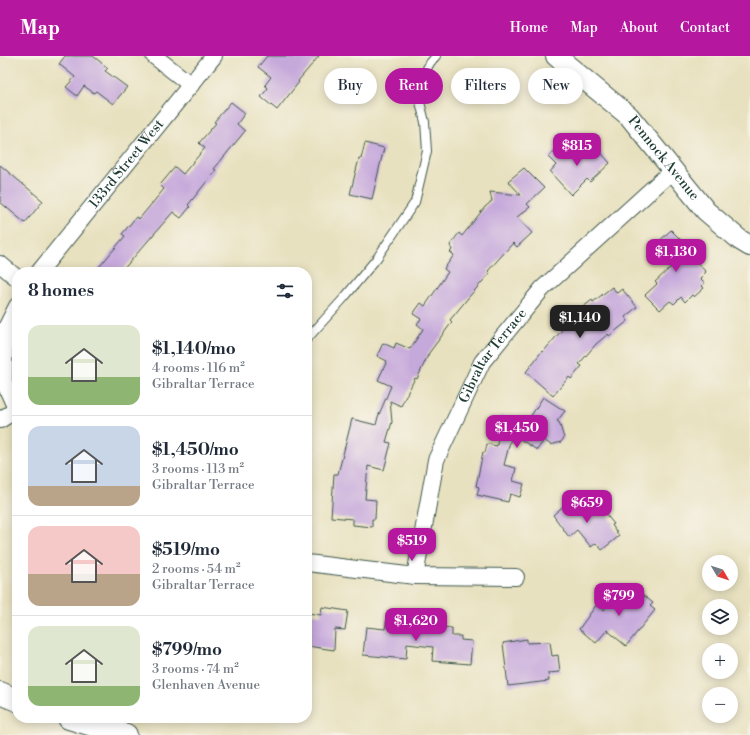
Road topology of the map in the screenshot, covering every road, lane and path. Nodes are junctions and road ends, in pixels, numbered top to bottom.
1 (154, 56) edge
2 (214, 56) edge
3 (436, 56) edge
4 (556, 56) edge
5 (191, 85) junction
6 (673, 170) junction
7 (750, 246) edge
8 (0, 264) edge
9 (43, 267) edge
10 (12, 274) edge
11 (12, 316) edge
12 (312, 334) edge
13 (12, 400) edge
14 (12, 414) edge
15 (0, 420) edge
16 (312, 564) edge
17 (415, 576) junction
18 (516, 577) dead end
19 (0, 693) edge
20 (12, 698) edge
21 (86, 723) edge
22 (126, 735) edge

1 - 5 street
2 - 5 street, 133rd Street West
3 - 12 lane
4 - 6 street, Pennock Avenue
5 - 9 street, 133rd Street West
6 - 7 street, Pennock Avenue
6 - 17 street, Gibraltar Terrace
8 - 10 street
11 - 13 street
14 - 15 street
16 - 17 street
17 - 18 street
19 - 20 highway
21 - 22 highway

